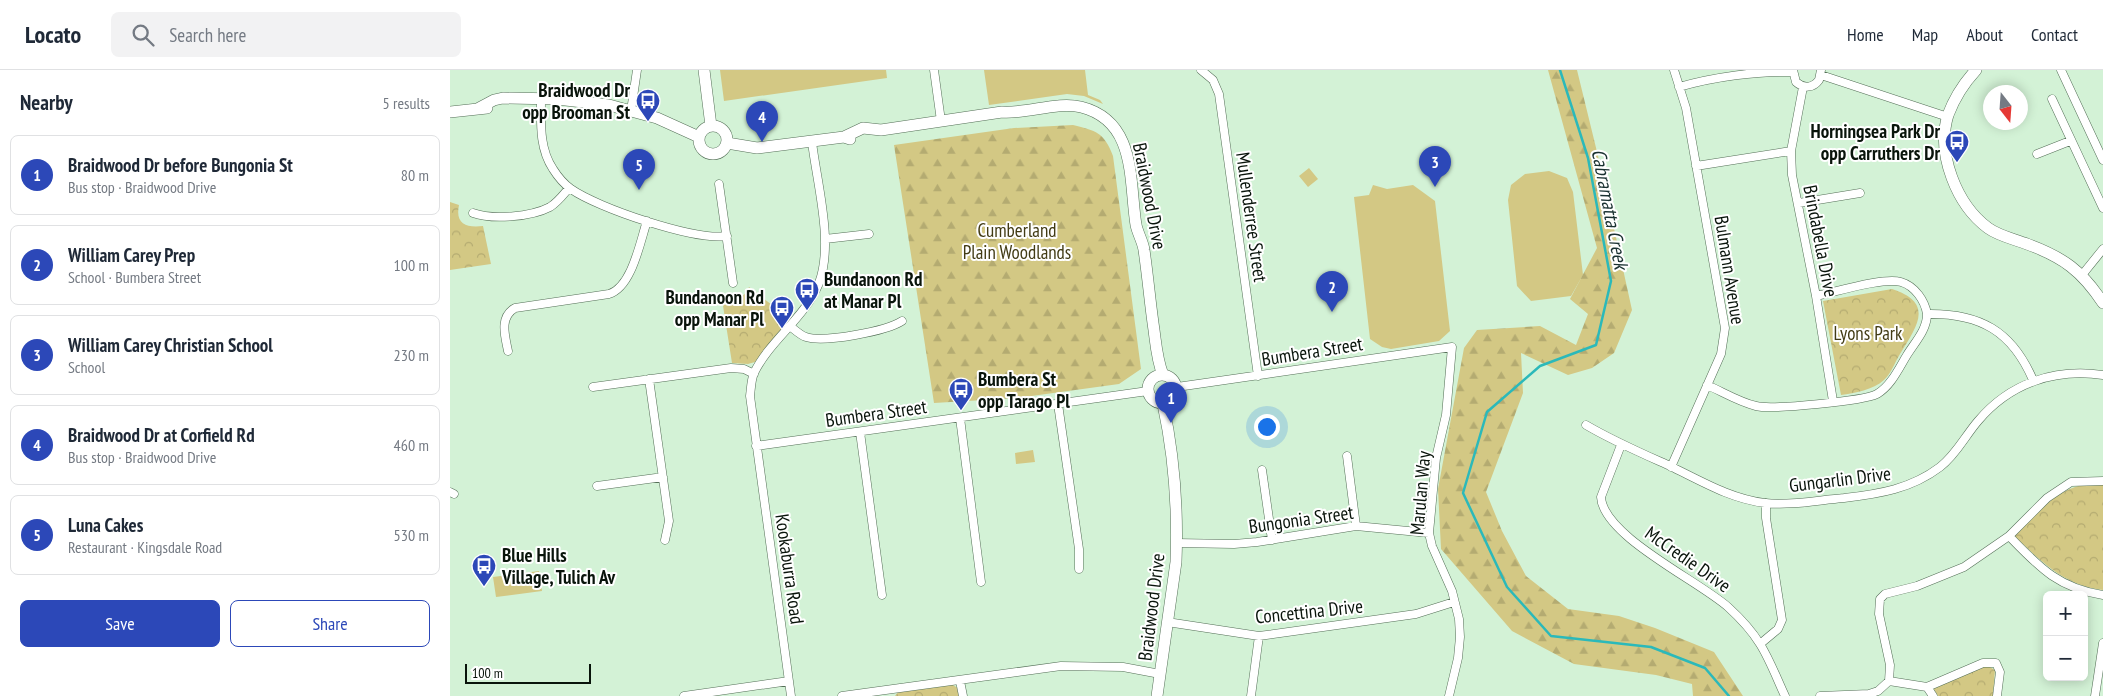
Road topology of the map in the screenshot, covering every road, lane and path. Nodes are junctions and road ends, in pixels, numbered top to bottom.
1 (637, 70) edge
2 (704, 70) edge
3 (934, 70) edge
4 (1201, 70) edge
5 (1674, 70) edge
6 (1976, 70) edge
7 (2061, 70) edge
8 (1793, 71) edge
9 (1821, 73) edge
10 (1679, 87) junction
11 (1803, 87) junction
12 (541, 99) junction
13 (2052, 99) dead end
14 (631, 110) junction
15 (450, 112) edge
16 (1948, 117) junction
17 (941, 121) junction
18 (711, 126) junction
19 (699, 137) junction
20 (2070, 141) junction
21 (812, 142) junction
22 (727, 143) junction
23 (1791, 151) junction
24 (2037, 154) dead end
25 (2103, 160) edge
26 (1696, 166) junction
27 (719, 184) dead end
28 (569, 188) junction
29 (1860, 193) dead end
30 (1799, 203) junction
31 (2103, 208) edge
32 (473, 213) dead end
33 (647, 221) junction
34 (869, 234) dead end
35 (727, 236) junction
36 (825, 239) junction
37 (2103, 249) edge
38 (2082, 275) junction
39 (733, 283) dead end
40 (1816, 296) junction
41 (2103, 303) edge
42 (1927, 314) junction
43 (902, 321) dead end
44 (790, 326) junction
45 (1452, 347) joint
46 (508, 351) dead end
47 (754, 374) junction
48 (1163, 375) junction
49 (2103, 375) edge
50 (1258, 376) junction
51 (649, 379) junction
52 (2033, 380) junction
53 (1707, 385) junction
54 (1176, 387) junction
55 (593, 388) dead end
56 (1148, 391) junction
57 (1833, 401) junction
58 (1058, 404) junction
59 (1163, 404) junction
60 (960, 418) junction
61 (1586, 425) dead end
62 (860, 432) junction
63 (1620, 445) junction
64 (756, 446) junction
65 (1347, 456) dead end
66 (1671, 467) junction
67 (1262, 470) dead end
68 (663, 477) junction
69 (2103, 481) edge
70 (597, 486) dead end
71 (1766, 503) junction
72 (1356, 526) junction
73 (1430, 533) junction
74 (2009, 536) junction
75 (665, 540) dead end
76 (1272, 540) junction
77 (1176, 543) junction
78 (1079, 569) dead end
79 (982, 582) dead end
80 (882, 595) dead end
81 (2103, 595) edge
82 (1454, 602) junction
83 (1167, 622) junction
84 (1259, 636) junction
85 (1760, 644) junction
86 (2103, 644) edge
87 (1160, 674) junction
88 (1889, 680) junction
89 (789, 681) junction
90 (960, 681) junction
91 (1927, 687) junction
92 (887, 694) edge
93 (694, 695) edge
94 (684, 696) edge
95 (791, 696) edge
96 (842, 696) edge
97 (963, 696) edge
98 (1157, 696) edge
99 (1251, 696) edge
100 (1449, 696) edge
101 (1785, 696) edge
102 (1820, 696) edge
103 (1933, 696) edge
104 (1997, 696) edge
105 (2095, 696) edge

1 - 14 street
2 - 18 street
3 - 17 street
4 - 50 street, Mullenderree Street
5 - 10 street, Bulmann Avenue
6 - 16 street
7 - 25 street
8 - 10 street
8 - 11 street
9 - 11 street
9 - 16 street
10 - 26 street, Bulmann Avenue
11 - 23 street, Brindabella Drive
12 - 14 street
12 - 15 street
12 - 28 street
13 - 20 street
14 - 19 street
16 - 38 street
17 - 21 street, Braidwood Drive
17 - 48 street, Braidwood Drive
18 - 19 street
18 - 22 street
19 - 22 street
20 - 24 street
20 - 31 street
21 - 22 street, Braidwood Drive
21 - 36 street
23 - 26 street
23 - 30 street, Brindabella Drive
26 - 53 street, Bulmann Avenue
27 - 35 street
28 - 32 street
28 - 33 street
29 - 30 street
30 - 40 street, Brindabella Drive
33 - 35 street
33 - 46 street
34 - 36 street
35 - 39 street
36 - 44 street
37 - 38 street
38 - 41 street
40 - 42 street
40 - 57 street, Brindabella Drive
42 - 52 street
42 - 57 street
43 - 44 street
44 - 47 street
45 - 50 street, Bumbera Street
45 - 73 street, Marulan Way
47 - 51 street
47 - 64 street, Kookaburra Road
48 - 54 street
48 - 56 street
49 - 52 street, Gungarlin Drive
50 - 54 street, Bumbera Street
51 - 55 street
51 - 68 street
52 - 71 street, Gungarlin Drive
53 - 57 street
53 - 66 street, Bulmann Avenue
54 - 59 street
56 - 58 street, Bumbera Street
56 - 59 street
58 - 60 street, Bumbera Street
58 - 78 street
59 - 77 street, Braidwood Drive
60 - 62 street, Bumbera Street
60 - 79 street
61 - 63 street, Gungarlin Drive
62 - 64 street, Bumbera Street
62 - 80 street
63 - 66 street, Gungarlin Drive
63 - 85 street, McCredie Drive
64 - 89 street, Kookaburra Road
65 - 72 street
66 - 71 street, Gungarlin Drive
67 - 76 street
68 - 70 street
68 - 75 street
69 - 74 street
71 - 85 street
72 - 73 street, Bungonia Street
72 - 76 street, Bungonia Street
73 - 82 street, Marulan Way
74 - 81 street
74 - 88 street
76 - 77 street, Bungonia Street
77 - 83 street, Braidwood Drive
82 - 84 street, Concettina Drive
82 - 100 street, Marulan Way
83 - 84 street, Concettina Drive
83 - 87 street, Braidwood Drive
84 - 99 street
85 - 101 street, McCredie Drive
86 - 105 street
87 - 90 street
87 - 98 street, Braidwood Drive
88 - 91 street
88 - 102 street
89 - 93 street
89 - 95 street, Kookaburra Road
90 - 92 street
90 - 97 street
91 - 103 street
91 - 104 street
92 - 96 street
93 - 94 street

